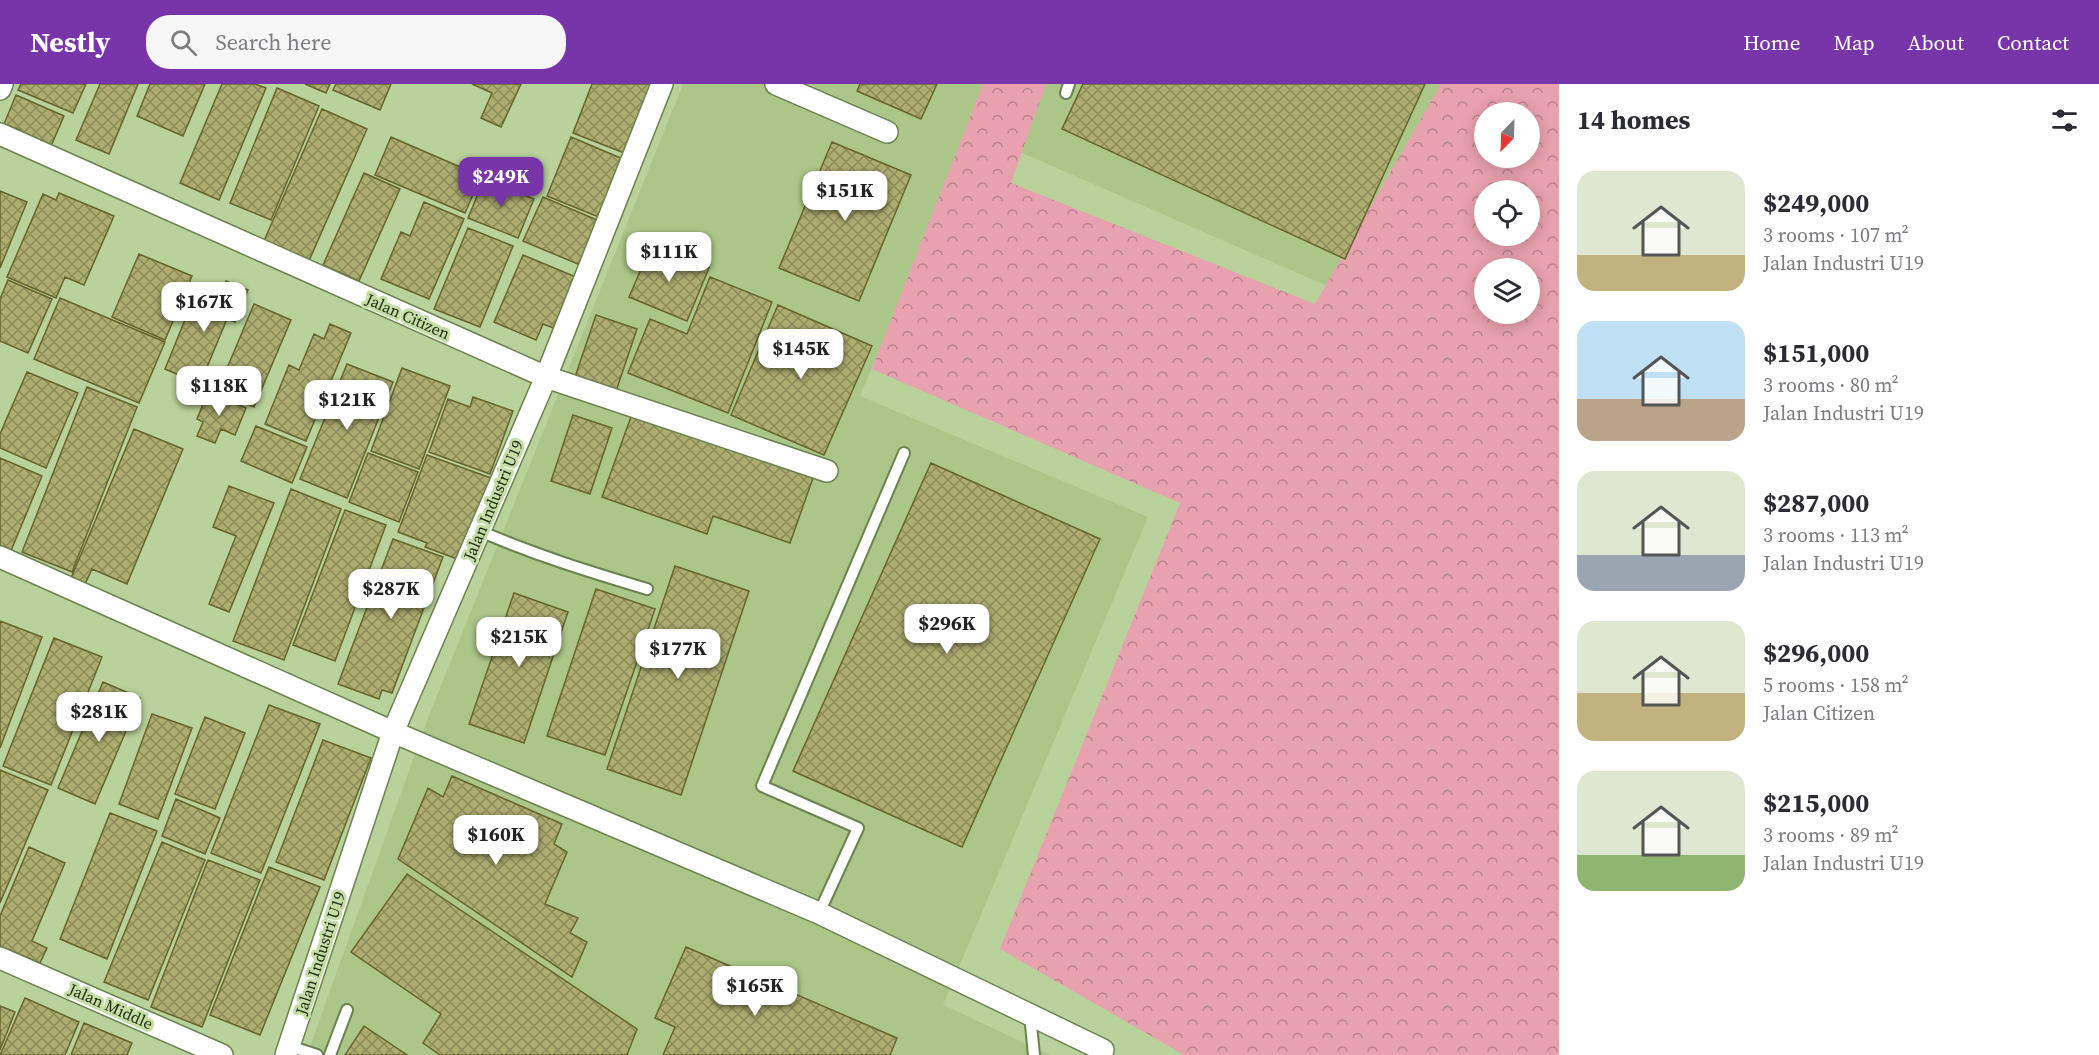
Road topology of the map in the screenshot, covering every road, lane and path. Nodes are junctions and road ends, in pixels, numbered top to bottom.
1 (2, 84) edge
2 (662, 84) edge
3 (776, 84) edge
4 (0, 89) edge
5 (887, 132) dead end
6 (0, 134) edge
7 (546, 377) junction
8 (904, 453) dead end
9 (827, 471) dead end
10 (480, 531) junction
11 (0, 558) edge
12 (647, 589) dead end
13 (393, 732) junction
14 (819, 914) junction
15 (0, 958) edge
16 (347, 1010) dead end
17 (1030, 1015) junction
18 (288, 1050) edge
19 (1103, 1050) dead end
20 (222, 1055) edge
21 (317, 1055) edge
22 (330, 1055) edge
23 (1034, 1055) edge

1 - 4 street
2 - 7 street, Jalan Industri U19
3 - 5 street
6 - 7 street, Jalan Citizen
7 - 9 street, Jalan Citizen
7 - 10 street, Jalan Industri U19
8 - 14 lane
10 - 12 lane
10 - 13 street, Jalan Industri U19
11 - 13 street
13 - 14 street
13 - 18 street, Jalan Industri U19
14 - 17 street
15 - 20 street, Jalan Middle
16 - 22 lane
17 - 19 street
17 - 23 lane
18 - 21 lane

